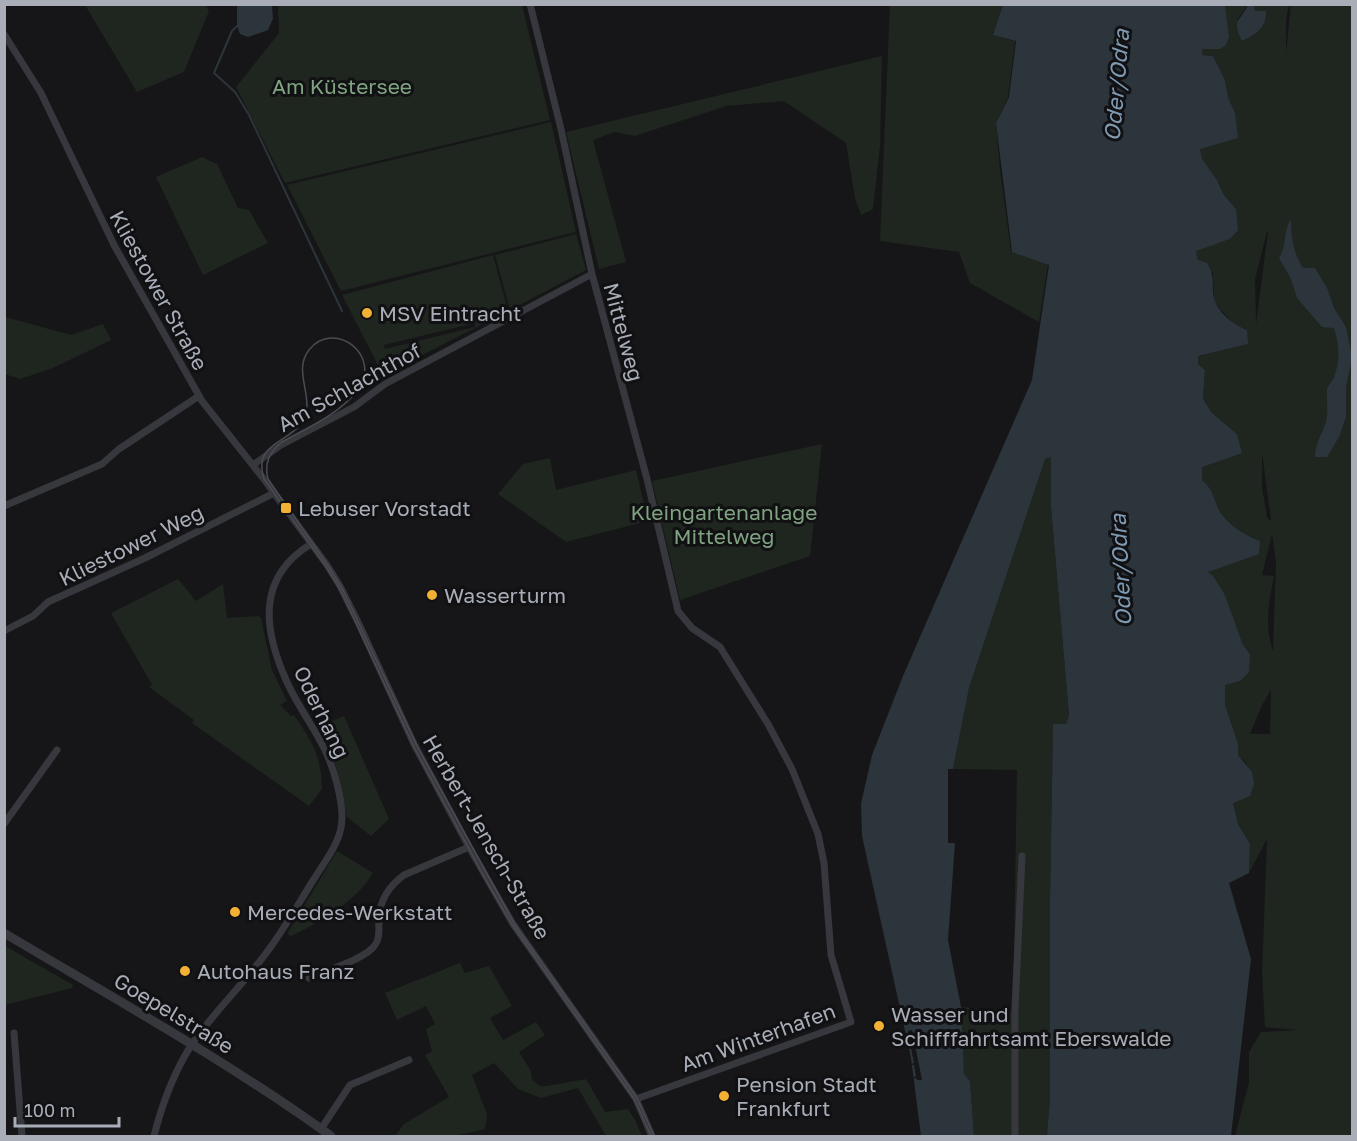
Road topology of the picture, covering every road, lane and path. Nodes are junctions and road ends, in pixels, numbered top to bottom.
1 (530, 4) edge
2 (4, 34) edge
3 (592, 274) junction
4 (199, 396) junction
5 (253, 465) junction
6 (274, 493) junction
7 (4, 506) edge
8 (311, 544) junction
9 (4, 631) edge
10 (720, 647) joint
11 (57, 750) dead end
12 (4, 824) edge
13 (469, 847) junction
14 (1022, 856) dead end
15 (4, 933) edge
16 (309, 978) dead end
17 (14, 1033) dead end
18 (192, 1044) junction
19 (409, 1060) dead end
20 (636, 1099) junction
21 (321, 1129) junction
22 (22, 1137) edge
23 (154, 1137) edge
24 (331, 1137) edge
25 (652, 1137) edge
26 (1015, 1137) edge

1 - 3 street, Mittelweg
2 - 4 street, Kliestower Straße
3 - 5 street, Am Schlachthof
3 - 10 street, Mittelweg
4 - 5 street, Kliestower Straße
4 - 7 street
5 - 6 street, Kliestower Straße
6 - 8 street, Kliestower Straße
6 - 9 street, Kliestower Weg
8 - 13 street, Herbert-Jensch-Straße
8 - 18 street, Oderhang
10 - 20 street, Am Winterhafen
11 - 12 street
13 - 16 street
13 - 20 street, Herbert-Jensch-Straße
14 - 26 street
15 - 18 street, Goepelstraße
17 - 22 street
18 - 21 street, Goepelstraße
18 - 23 street, Oderhang
19 - 21 street
20 - 25 street, Herbert-Jensch-Straße
21 - 24 street, Goepelstraße

